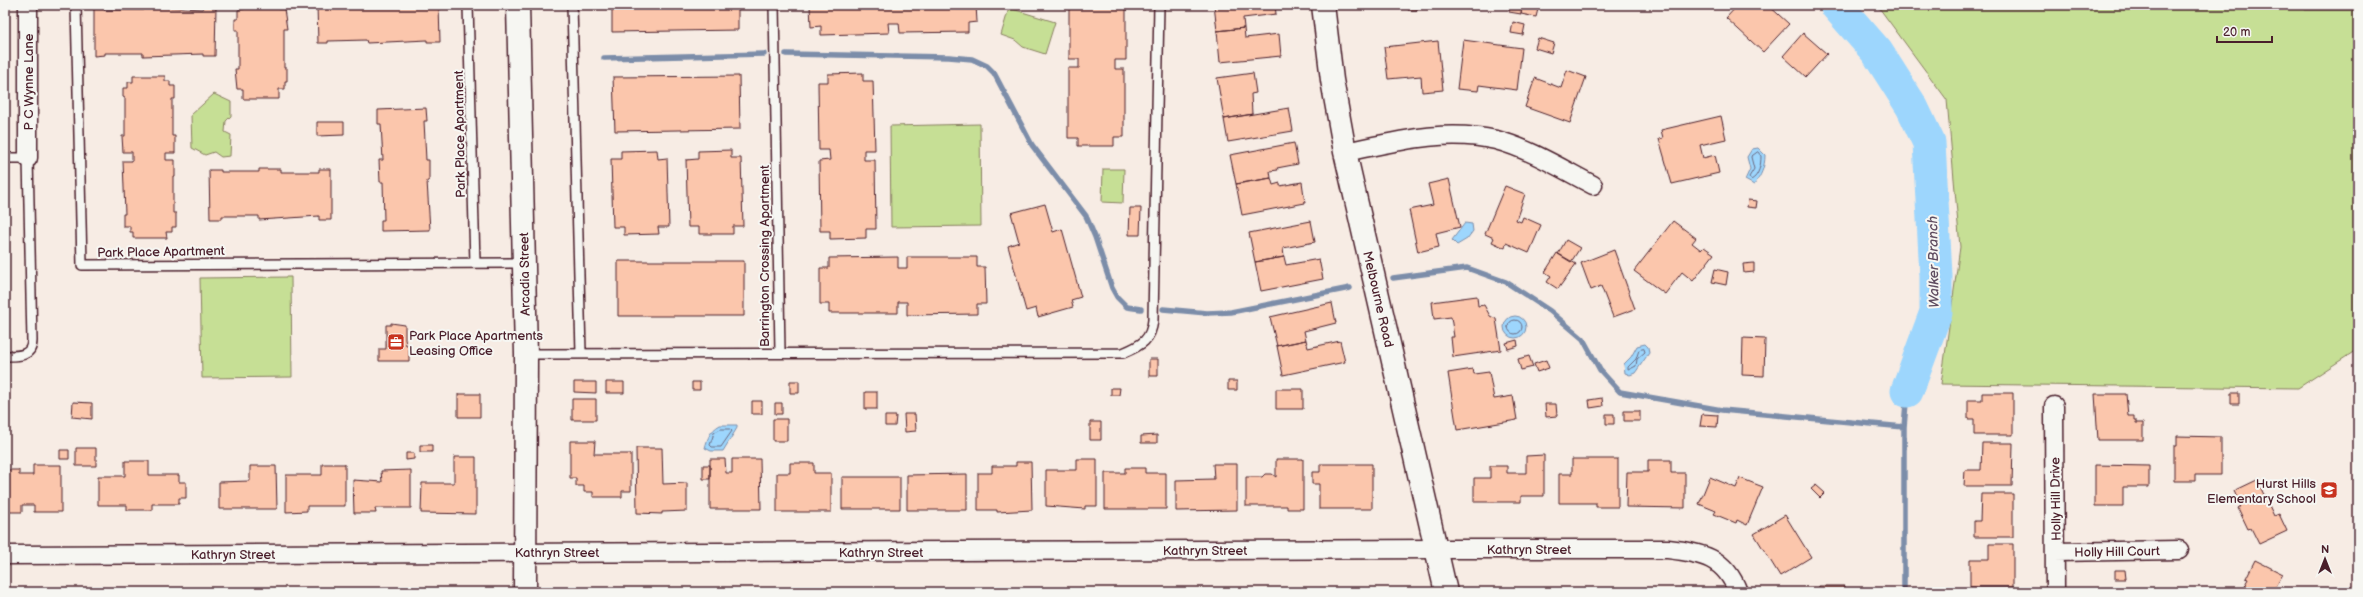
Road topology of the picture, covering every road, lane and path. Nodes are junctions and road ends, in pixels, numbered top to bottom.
1 (28, 5) edge
2 (76, 5) edge
3 (468, 5) edge
4 (518, 5) edge
5 (572, 5) edge
6 (774, 5) edge
7 (1159, 5) edge
8 (1323, 5) edge
9 (1345, 152) junction
10 (5, 158) edge
11 (28, 158) junction
12 (1593, 185) dead end
13 (475, 263) junction
14 (524, 263) junction
15 (780, 352) junction
16 (581, 353) junction
17 (526, 354) junction
18 (5, 356) edge
19 (2054, 406) dead end
20 (1438, 548) junction
21 (2179, 550) dead end
22 (525, 552) junction
23 (2055, 552) junction
24 (5, 555) edge
25 (525, 592) edge
26 (1446, 592) edge
27 (1738, 592) edge
28 (2055, 592) edge

1 - 11 street, P C Wynne Lane
2 - 13 lane, Park Place Apartment
3 - 13 lane, Park Place Apartment
4 - 14 street, Arcadia Street
5 - 16 lane
6 - 15 lane, Barrington Crossing Apartment
7 - 15 lane
8 - 9 street, Melbourne Road
9 - 12 street
9 - 20 street, Melbourne Road
10 - 11 lane
11 - 18 lane
13 - 14 lane, Park Place Apartment
14 - 17 street, Arcadia Street
15 - 16 lane, Barrington Crossing Apartment
16 - 17 lane, Barrington Crossing Apartment
17 - 22 street, Arcadia Street
19 - 23 street, Holly Hill Drive
20 - 22 street, Kathryn Street
20 - 26 street, Melbourne Road
20 - 27 street, Kathryn Street
21 - 23 street, Holly Hill Court
22 - 24 street, Kathryn Street
22 - 25 street, Arcadia Street
23 - 28 street, Holly Hill Drive

